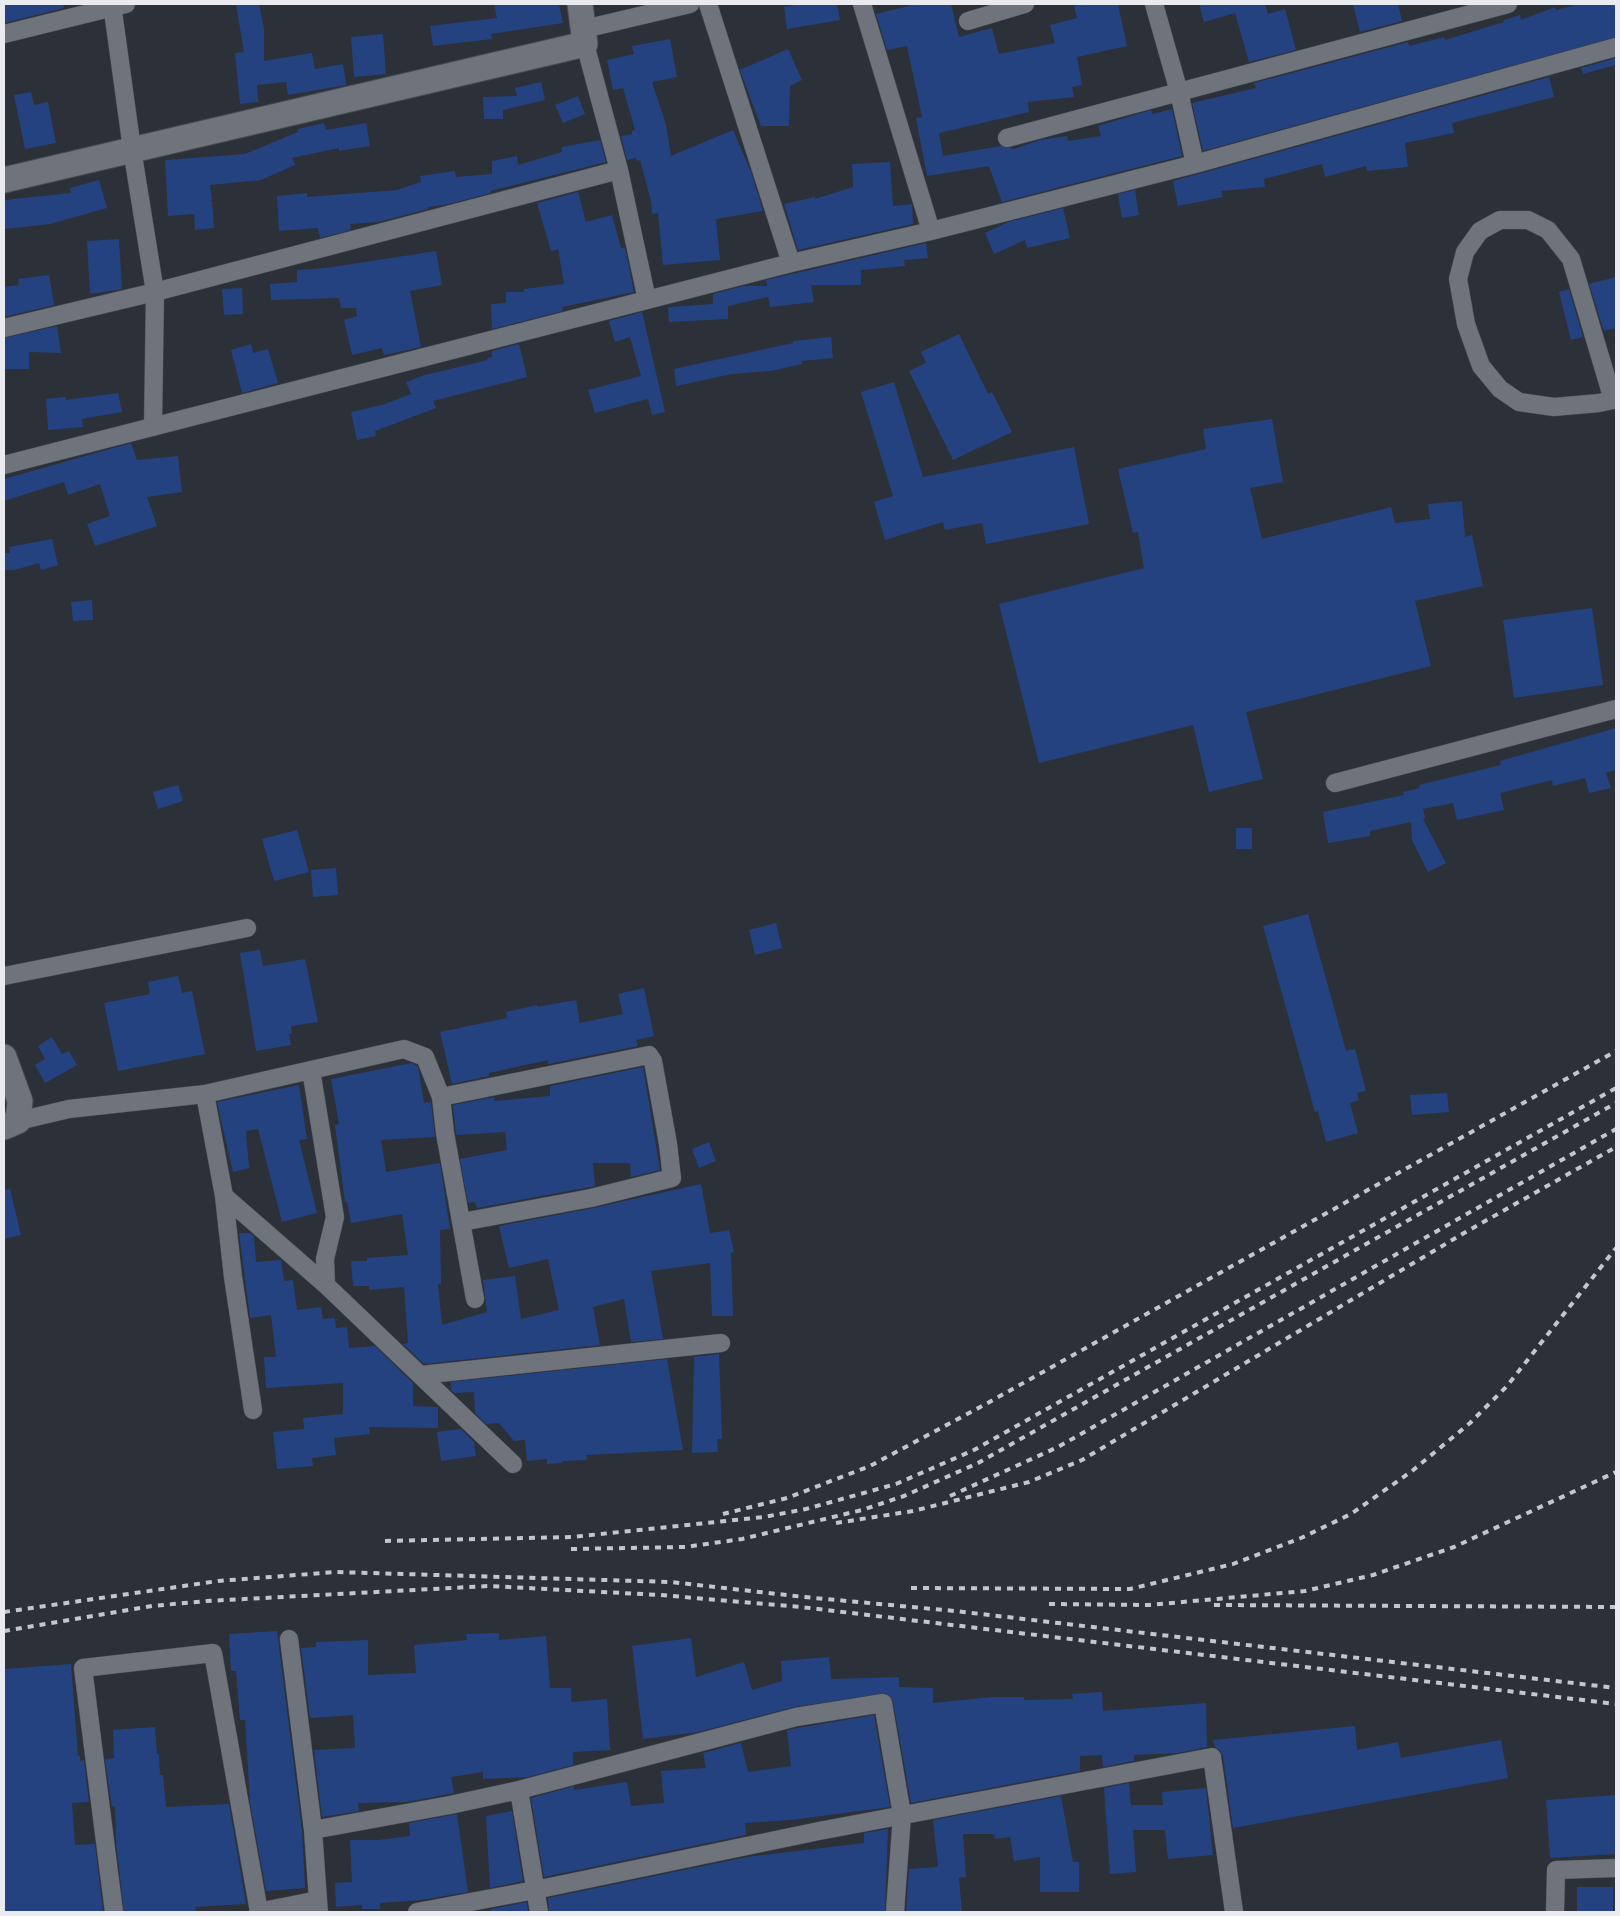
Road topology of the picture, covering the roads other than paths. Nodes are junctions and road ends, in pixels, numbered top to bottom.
1 (580, 4) edge
2 (690, 4) edge
3 (708, 4) edge
4 (862, 4) edge
5 (1025, 4) edge
6 (1154, 4) edge
7 (1508, 4) edge
8 (117, 5) edge
9 (968, 21) dead end
10 (4, 34) edge
11 (585, 37) junction
12 (1616, 47) edge
13 (1179, 92) junction
14 (1007, 138) dead end
15 (132, 149) junction
16 (1196, 164) junction
17 (619, 170) junction
18 (4, 180) edge
19 (931, 231) junction
20 (791, 262) junction
21 (155, 292) junction
22 (647, 300) junction
23 (4, 328) edge
24 (1615, 400) edge
25 (153, 427) junction
26 (4, 465) edge
27 (1616, 709) edge
28 (1335, 783) dead end
29 (247, 928) dead end
30 (4, 976) edge
31 (4, 1057) edge
32 (311, 1070) junction
33 (205, 1094) junction
34 (441, 1097) junction
35 (11, 1124) edge
36 (224, 1196) junction
37 (462, 1222) junction
38 (326, 1285) junction
39 (475, 1299) dead end
40 (721, 1343) dead end
41 (422, 1376) junction
42 (253, 1410) dead end
43 (513, 1464) dead end
44 (289, 1639) dead end
45 (519, 1790) junction
46 (902, 1815) junction
47 (313, 1830) junction
48 (1616, 1868) edge
49 (536, 1890) junction
50 (319, 1906) edge
51 (114, 1912) edge
52 (258, 1912) edge
53 (418, 1912) edge
54 (539, 1912) edge
55 (895, 1912) edge
56 (1234, 1912) edge
57 (1556, 1912) edge

1 - 11 street
2 - 11 street
3 - 20 street
4 - 19 street
5 - 9 street
6 - 13 street
7 - 13 street
8 - 10 street
8 - 15 street
11 - 15 street
11 - 17 street
12 - 16 street
13 - 14 street
13 - 16 street
15 - 18 street
15 - 21 street
16 - 19 street
17 - 21 street
17 - 22 street
19 - 20 street
20 - 22 street
21 - 23 street
21 - 25 street
22 - 25 street
24 - 24 street
25 - 26 street
27 - 28 street
29 - 30 street
31 - 35 street
32 - 33 street
32 - 34 street
32 - 38 street
33 - 35 street
33 - 36 street
34 - 37 street
34 - 37 street
36 - 38 street
36 - 42 street
37 - 39 street
38 - 41 street
40 - 41 street
41 - 43 street
44 - 47 street
45 - 46 street
45 - 47 street
45 - 49 street
46 - 49 street
46 - 55 street
46 - 56 street
47 - 50 street
48 - 57 street
49 - 53 street
49 - 54 street
50 - 52 street
51 - 52 street

